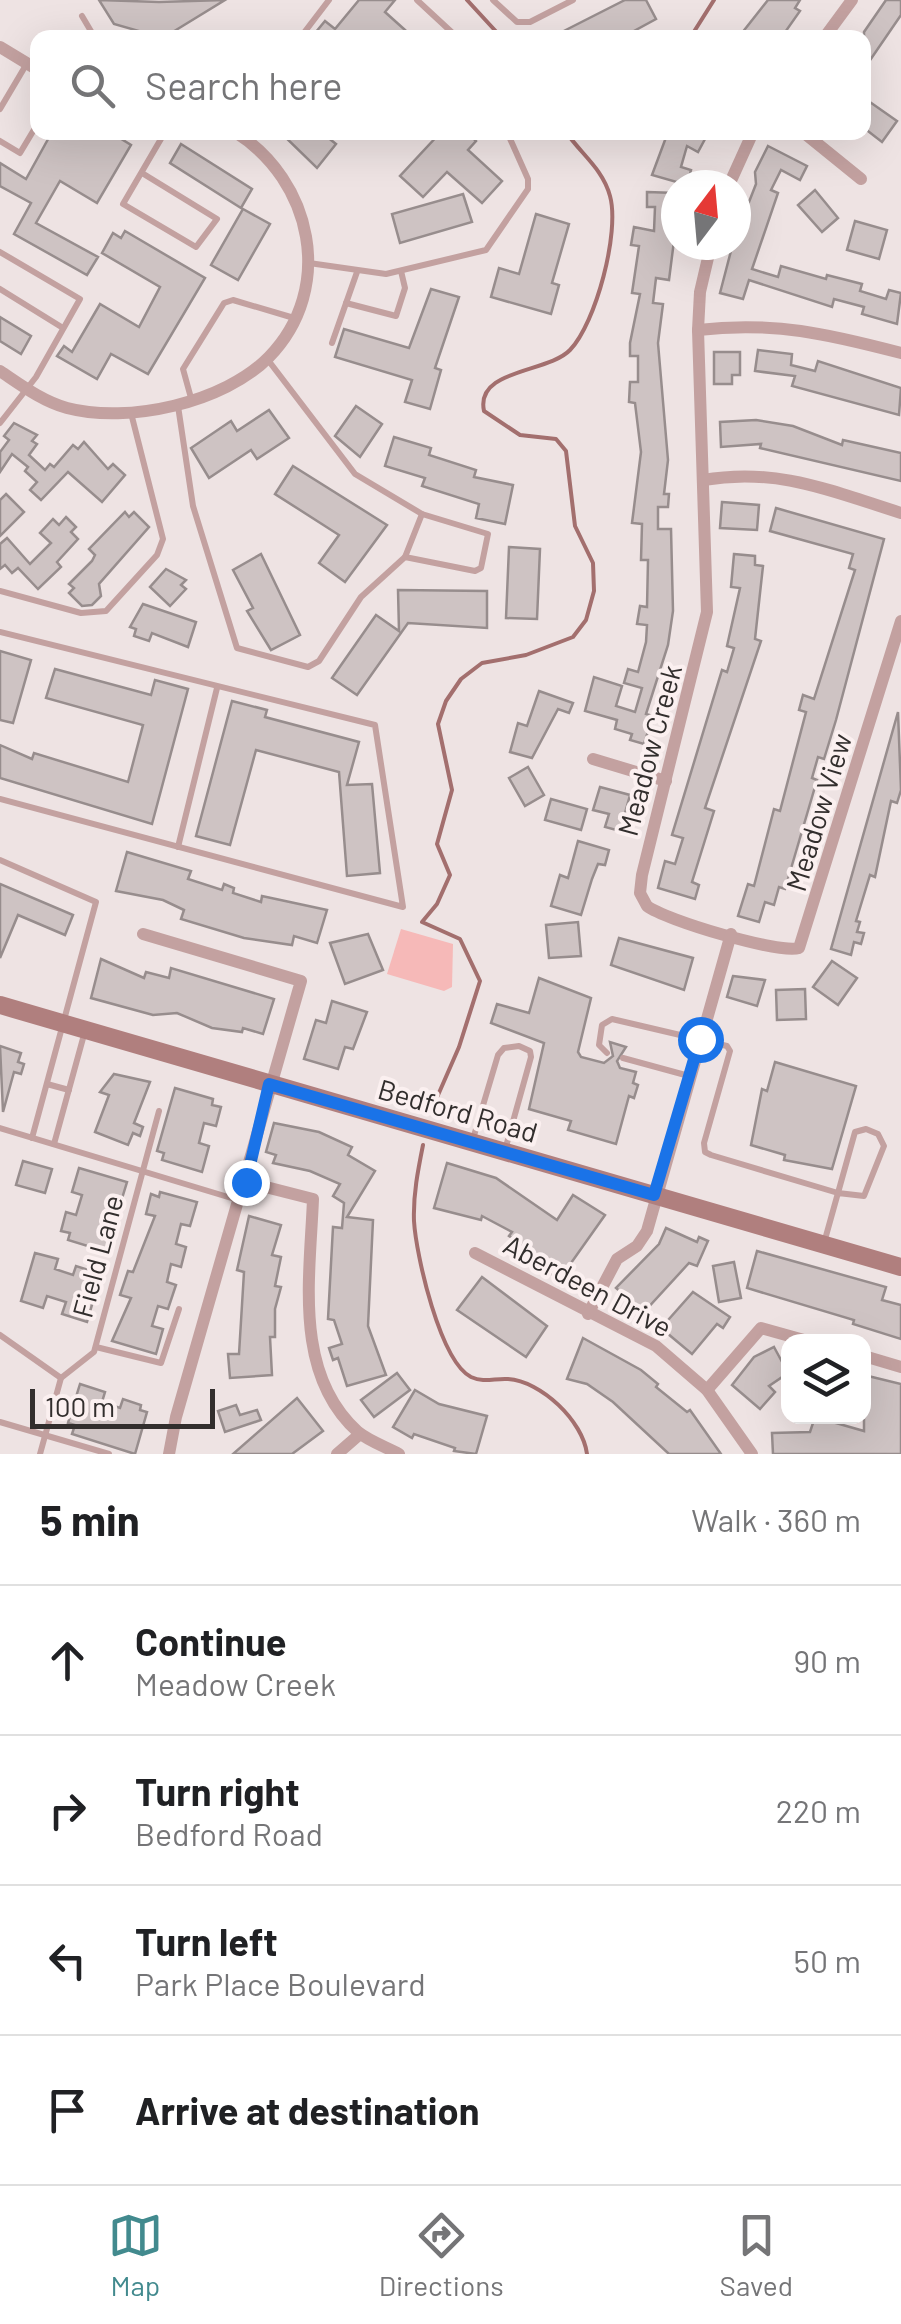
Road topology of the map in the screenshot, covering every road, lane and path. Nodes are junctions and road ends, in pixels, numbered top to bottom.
1 (330, 0) edge
2 (417, 0) edge
3 (493, 0) edge
4 (574, 0) edge
5 (852, 0) edge
6 (82, 16) dead end
7 (91, 30) edge
8 (306, 30) edge
9 (449, 30) edge
10 (830, 30) edge
11 (0, 47) edge
12 (30, 66) edge
13 (30, 70) edge
14 (0, 110) edge
15 (30, 136) edge
16 (160, 140) edge
17 (247, 140) edge
18 (511, 140) edge
19 (750, 140) edge
20 (813, 140) edge
21 (0, 141) edge
22 (736, 170) edge
23 (142, 172) junction
24 (861, 178) dead end
25 (0, 252) edge
26 (707, 260) edge
27 (308, 263) junction
28 (402, 270) junction
29 (356, 272) junction
30 (0, 289) edge
31 (346, 303) junction
32 (295, 319) junction
33 (64, 328) junction
34 (698, 330) junction
35 (332, 344) dead end
36 (901, 354) edge
37 (267, 359) junction
38 (0, 371) edge
39 (26, 388) junction
40 (191, 398) junction
41 (176, 402) junction
42 (130, 412) junction
43 (0, 423) edge
44 (703, 480) junction
45 (901, 512) edge
46 (422, 514) junction
47 (405, 556) junction
48 (0, 592) edge
49 (901, 621) edge
50 (0, 632) edge
51 (217, 688) junction
52 (593, 759) dead end
53 (666, 781) junction
54 (0, 799) edge
55 (178, 847) junction
56 (0, 860) edge
57 (143, 934) dead end
58 (731, 934) junction
59 (0, 1006) edge
60 (64, 1024) junction
61 (86, 1030) junction
62 (700, 1039) junction
63 (608, 1053) dead end
64 (623, 1058) dead end
65 (689, 1076) junction
66 (47, 1084) junction
67 (269, 1084) junction
68 (69, 1090) junction
69 (159, 1111) dead end
70 (0, 1128) edge
71 (32, 1138) junction
72 (472, 1142) junction
73 (54, 1144) junction
74 (504, 1152) junction
75 (143, 1171) junction
76 (246, 1182) junction
77 (838, 1193) junction
78 (654, 1195) junction
79 (240, 1200) junction
80 (824, 1244) junction
81 (475, 1253) dead end
82 (901, 1266) edge
83 (179, 1309) dead end
84 (588, 1314) junction
85 (782, 1334) edge
86 (0, 1336) edge
87 (96, 1347) junction
88 (871, 1358) edge
89 (901, 1367) edge
90 (62, 1378) junction
91 (707, 1390) junction
92 (0, 1422) edge
93 (360, 1434) junction
94 (45, 1437) junction
95 (40, 1454) edge
96 (108, 1454) edge
97 (169, 1454) edge
98 (337, 1454) edge
99 (399, 1454) edge
100 (752, 1454) edge

1 - 8 lane
2 - 9 lane
3 - 4 lane
5 - 10 street
6 - 7 lane
11 - 12 street
13 - 14 lane
15 - 21 lane
16 - 23 lane
17 - 27 street
18 - 28 lane
19 - 22 street
20 - 24 street
23 - 23 lane
25 - 33 lane
26 - 34 street, Meadow Creek
27 - 29 lane
27 - 32 street
28 - 29 lane
28 - 31 lane
29 - 31 lane
30 - 33 lane
31 - 35 lane
32 - 37 street
32 - 40 lane
33 - 39 lane
34 - 36 street
34 - 44 street, Meadow Creek
37 - 40 street
37 - 46 lane
38 - 39 street
39 - 42 street
39 - 43 lane
40 - 41 street
41 - 42 street
41 - 47 lane
42 - 48 lane
44 - 45 street
44 - 53 street, Meadow Creek
46 - 47 lane
46 - 47 lane
49 - 58 street, Meadow View
50 - 51 lane
51 - 55 lane
51 - 55 lane
52 - 53 street
53 - 58 street, Meadow Creek
54 - 55 lane
56 - 60 lane
57 - 67 street
58 - 62 street
59 - 60 main road, Bedford Road
60 - 61 main road, Bedford Road
60 - 66 lane
61 - 67 main road, Bedford Road
61 - 68 lane
62 - 63 lane
62 - 65 street
62 - 77 lane
64 - 65 lane
65 - 78 street
66 - 68 lane
66 - 71 lane
67 - 72 main road, Bedford Road
67 - 76 street
68 - 73 lane
69 - 75 lane, Field Lane
70 - 71 lane
71 - 73 lane
72 - 74 main road, Bedford Road
72 - 74 lane
73 - 75 lane
74 - 78 main road, Bedford Road
75 - 79 lane
75 - 87 lane, Field Lane
76 - 79 street
76 - 93 street
77 - 77 lane
77 - 80 lane
78 - 80 main road, Bedford Road
78 - 84 street
79 - 97 street
80 - 82 main road, Bedford Road
81 - 84 street, Aberdeen Drive
83 - 87 lane
84 - 91 street, Aberdeen Drive
85 - 91 street
86 - 90 lane
87 - 90 lane, Field Lane
88 - 89 street
90 - 94 lane
91 - 100 street, Aberdeen Drive
92 - 94 lane
93 - 98 street
93 - 99 street
94 - 95 lane
94 - 96 lane

